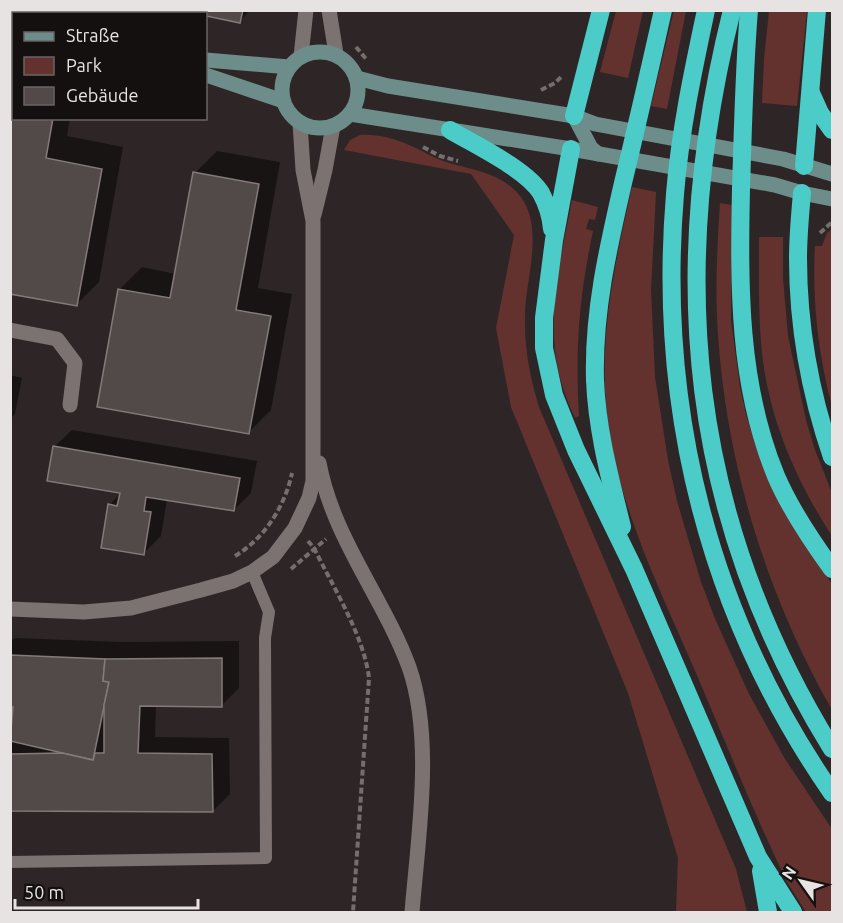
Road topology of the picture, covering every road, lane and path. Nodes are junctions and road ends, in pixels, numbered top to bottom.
1 (306, 10) edge
2 (329, 10) edge
3 (601, 10) edge
4 (663, 10) edge
5 (706, 10) edge
6 (732, 10) edge
7 (749, 10) edge
8 (817, 10) edge
9 (350, 40) dead end
10 (336, 54) junction
11 (301, 56) junction
12 (207, 60) edge
13 (369, 62) dead end
14 (289, 68) junction
15 (207, 75) edge
16 (357, 78) junction
17 (583, 79) junction
18 (810, 89) junction
19 (538, 91) dead end
20 (283, 101) junction
21 (350, 114) junction
22 (574, 116) junction
23 (300, 123) junction
24 (333, 126) junction
25 (604, 126) junction
26 (450, 129) junction
27 (832, 130) edge
28 (584, 134) junction
29 (415, 143) dead end
30 (571, 149) junction
31 (598, 153) junction
32 (465, 162) dead end
33 (804, 166) junction
34 (832, 174) edge
35 (802, 193) junction
36 (832, 199) edge
37 (313, 221) junction
38 (554, 240) junction
39 (10, 330) edge
40 (70, 405) dead end
41 (314, 437) junction
42 (832, 457) edge
43 (293, 469) dead end
44 (314, 548) dead end
45 (227, 561) dead end
46 (634, 569) junction
47 (832, 569) edge
48 (252, 572) junction
49 (10, 609) edge
50 (832, 749) edge
51 (832, 793) edge
52 (758, 857) junction
53 (10, 862) edge
54 (353, 912) edge
55 (412, 912) edge
56 (768, 912) edge
57 (793, 912) edge

1 - 11 street
2 - 10 street
3 - 17 highway
4 - 46 highway
5 - 51 highway
6 - 50 highway
7 - 47 highway
8 - 18 highway
9 - 13 path
10 - 11 main road
10 - 16 main road
11 - 14 main road
12 - 14 main road
14 - 20 main road
15 - 20 main road
16 - 21 main road
16 - 22 main road
17 - 19 path
17 - 22 highway
18 - 27 highway
18 - 33 highway
20 - 23 main road
21 - 24 main road
21 - 26 main road
22 - 25 main road
22 - 28 main road
23 - 24 main road
23 - 37 street
24 - 37 street
25 - 28 main road
25 - 33 main road
26 - 30 main road
26 - 38 highway
28 - 30 main road
28 - 31 main road
29 - 32 path
30 - 31 main road
30 - 38 highway
31 - 35 main road
33 - 34 main road
33 - 35 main road
35 - 36 main road
35 - 42 highway
37 - 41 street
38 - 46 highway
39 - 40 street
41 - 48 street
41 - 55 street
43 - 45 path
44 - 54 path
46 - 52 highway
48 - 49 street
48 - 53 lane
52 - 56 highway
52 - 57 highway

